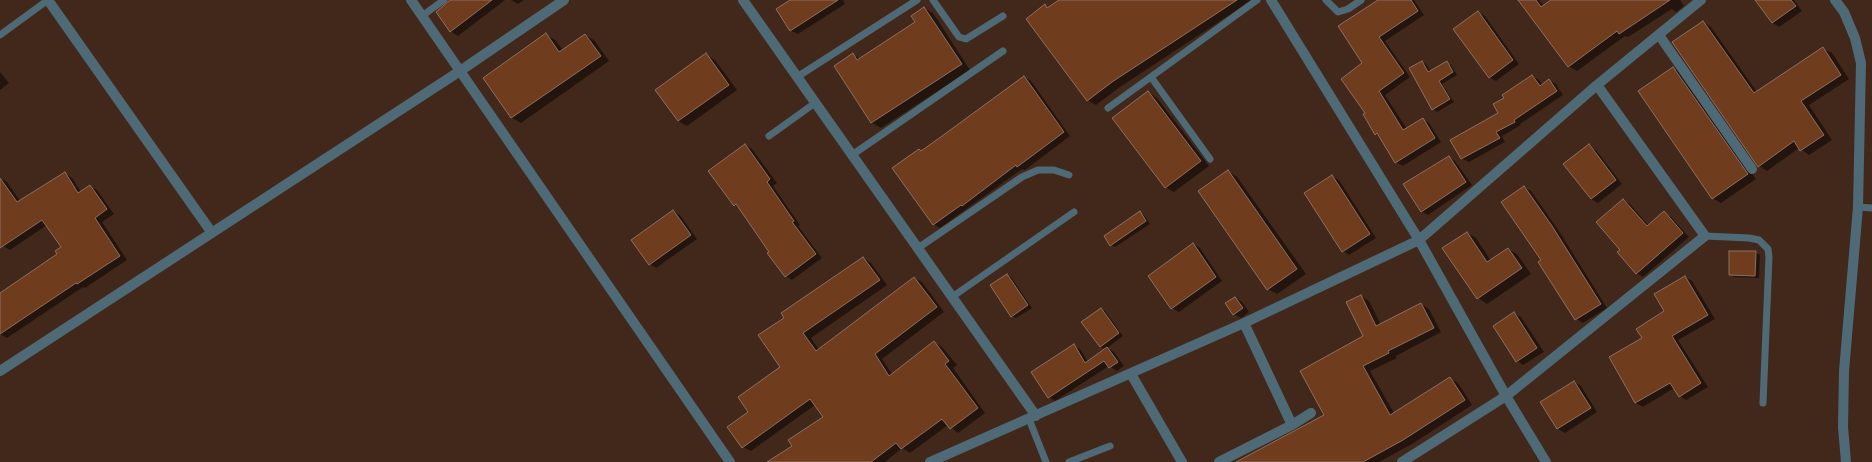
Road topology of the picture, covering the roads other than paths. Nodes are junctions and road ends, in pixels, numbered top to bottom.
1 (48, 0) edge
2 (411, 0) edge
3 (444, 0) edge
4 (564, 0) edge
5 (743, 0) edge
6 (917, 0) edge
7 (933, 0) edge
8 (1257, 0) edge
9 (1271, 0) edge
10 (1326, 0) edge
11 (1360, 0) edge
12 (1701, 0) edge
13 (1835, 0) edge
14 (422, 16) junction
15 (1003, 16) dead end
16 (0, 34) edge
17 (1659, 35) junction
18 (1002, 51) dead end
19 (460, 71) junction
20 (797, 77) junction
21 (1151, 77) junction
22 (1597, 85) junction
23 (815, 103) junction
24 (1108, 108) dead end
25 (769, 136) dead end
26 (852, 154) junction
27 (1210, 159) dead end
28 (1752, 169) dead end
29 (1068, 175) dead end
30 (1858, 207) junction
31 (1872, 208) edge
32 (1074, 212) dead end
33 (212, 233) junction
34 (1705, 236) junction
35 (1419, 240) junction
36 (918, 248) junction
37 (952, 297) junction
38 (1244, 323) junction
39 (0, 371) edge
40 (1131, 374) junction
41 (1506, 396) junction
42 (1764, 403) dead end
43 (1311, 413) dead end
44 (1032, 418) junction
45 (1292, 425) junction
46 (1110, 446) dead end
47 (730, 462) edge
48 (930, 462) edge
49 (1046, 462) edge
50 (1069, 462) edge
51 (1182, 462) edge
52 (1218, 462) edge
53 (1402, 462) edge
54 (1546, 462) edge
55 (1846, 462) edge

1 - 16 lane
1 - 33 street
2 - 14 street
3 - 14 lane
4 - 19 street
5 - 20 street
6 - 20 lane
7 - 15 lane
8 - 21 lane
9 - 35 street
10 - 11 lane
12 - 17 street
13 - 30 street
14 - 19 street
17 - 22 street
17 - 28 street
18 - 26 lane
19 - 33 street
19 - 47 street
20 - 23 street
21 - 24 lane
21 - 27 lane
22 - 34 street
22 - 35 street
23 - 25 lane
23 - 26 street
26 - 36 street
29 - 36 lane
30 - 31 lane
30 - 55 street
32 - 37 lane
33 - 39 street
34 - 41 street
34 - 42 lane
35 - 38 street
35 - 41 street
36 - 37 street
37 - 44 street
38 - 40 street
38 - 45 street
40 - 44 street
40 - 51 street
41 - 53 street
41 - 54 street
43 - 45 street
44 - 48 street
44 - 49 lane
45 - 52 street
46 - 50 lane

